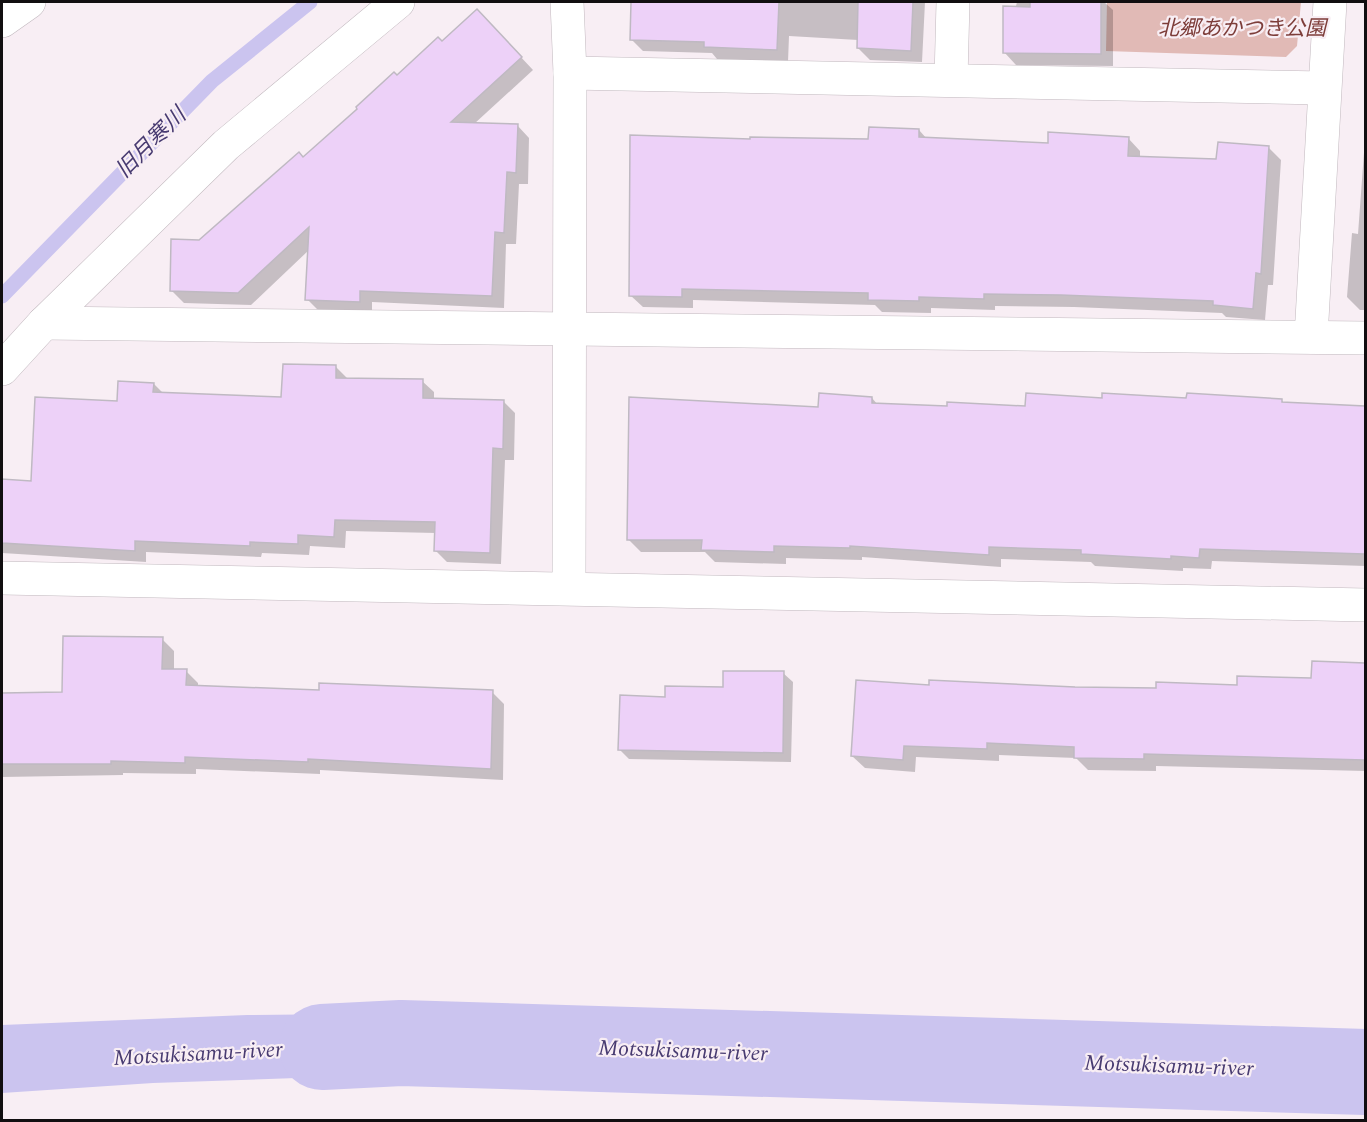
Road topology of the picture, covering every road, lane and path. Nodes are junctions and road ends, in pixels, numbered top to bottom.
1 (29, 2) edge
2 (399, 2) edge
3 (567, 2) edge
4 (953, 2) edge
5 (1330, 2) edge
6 (2, 21) edge
7 (570, 74) junction
8 (951, 79) junction
9 (1323, 88) junction
10 (44, 323) junction
11 (569, 328) junction
12 (1311, 337) junction
13 (1365, 339) edge
14 (2, 369) edge
15 (2, 578) edge
16 (569, 587) junction
17 (1365, 605) edge

1 - 6 street
2 - 10 street
3 - 7 street
4 - 8 street
5 - 9 street
7 - 8 street
7 - 11 street
8 - 9 street
9 - 12 street
10 - 11 street
10 - 14 street
11 - 12 street
11 - 16 street
12 - 13 street
15 - 16 street
16 - 17 street

